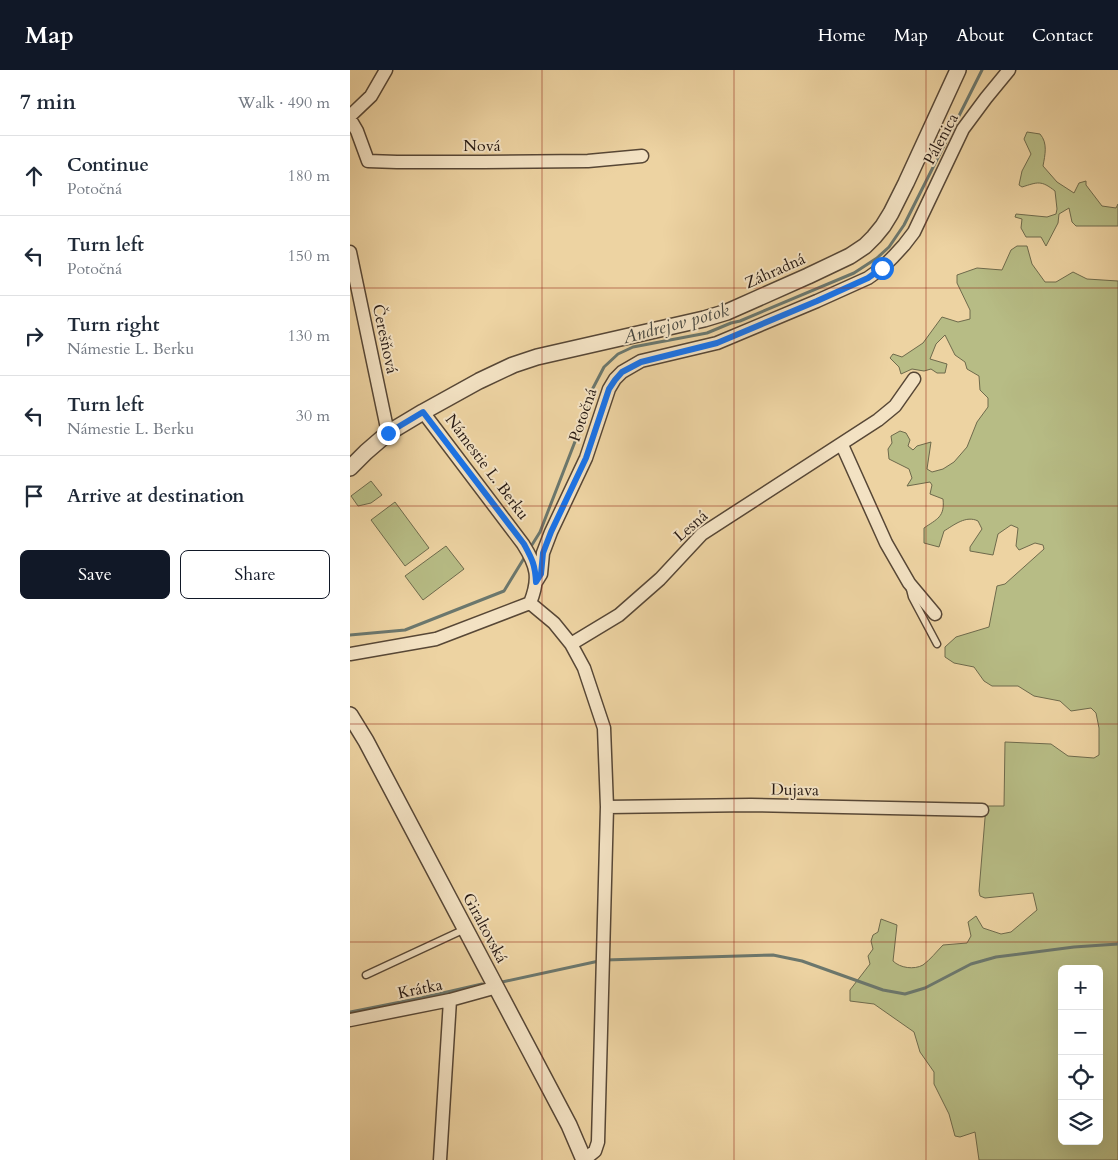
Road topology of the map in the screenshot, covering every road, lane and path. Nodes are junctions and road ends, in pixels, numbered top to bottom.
1 (386, 70) edge
2 (958, 70) edge
3 (1009, 70) edge
4 (351, 114) edge
5 (642, 156) dead end
6 (914, 232) joint
7 (350, 252) edge
8 (914, 379) dead end
9 (423, 412) junction
10 (388, 433) junction
11 (842, 444) junction
12 (350, 468) edge
13 (536, 582) junction
14 (908, 583) junction
15 (530, 603) junction
16 (935, 614) dead end
17 (571, 644) junction
18 (937, 644) dead end
19 (350, 654) edge
20 (350, 714) edge
21 (607, 807) junction
22 (982, 810) dead end
23 (466, 929) junction
24 (366, 975) dead end
25 (497, 987) junction
26 (450, 1000) junction
27 (350, 1020) edge
28 (440, 1160) edge
29 (584, 1160) edge

1 - 4 street
2 - 9 street, Záhradná
3 - 6 street, Pálenica
4 - 5 street, Nová
6 - 13 street, Potočná
7 - 10 street, Čerešňová
8 - 11 street, Lesná
9 - 10 street, Námestie L. Berku
9 - 13 street, Námestie L. Berku
10 - 12 street, Námestie L. Berku
11 - 14 street
11 - 17 street, Lesná
13 - 15 street, Námestie L. Berku
14 - 16 street
14 - 18 lane
15 - 17 street
15 - 19 street
17 - 21 street
20 - 23 street, Giraltovská
21 - 22 street, Dujava
21 - 29 street
23 - 24 lane
23 - 25 street, Giraltovská
25 - 26 street, Krátka
25 - 29 street, Giraltovská
26 - 27 street, Krátka
26 - 28 street

